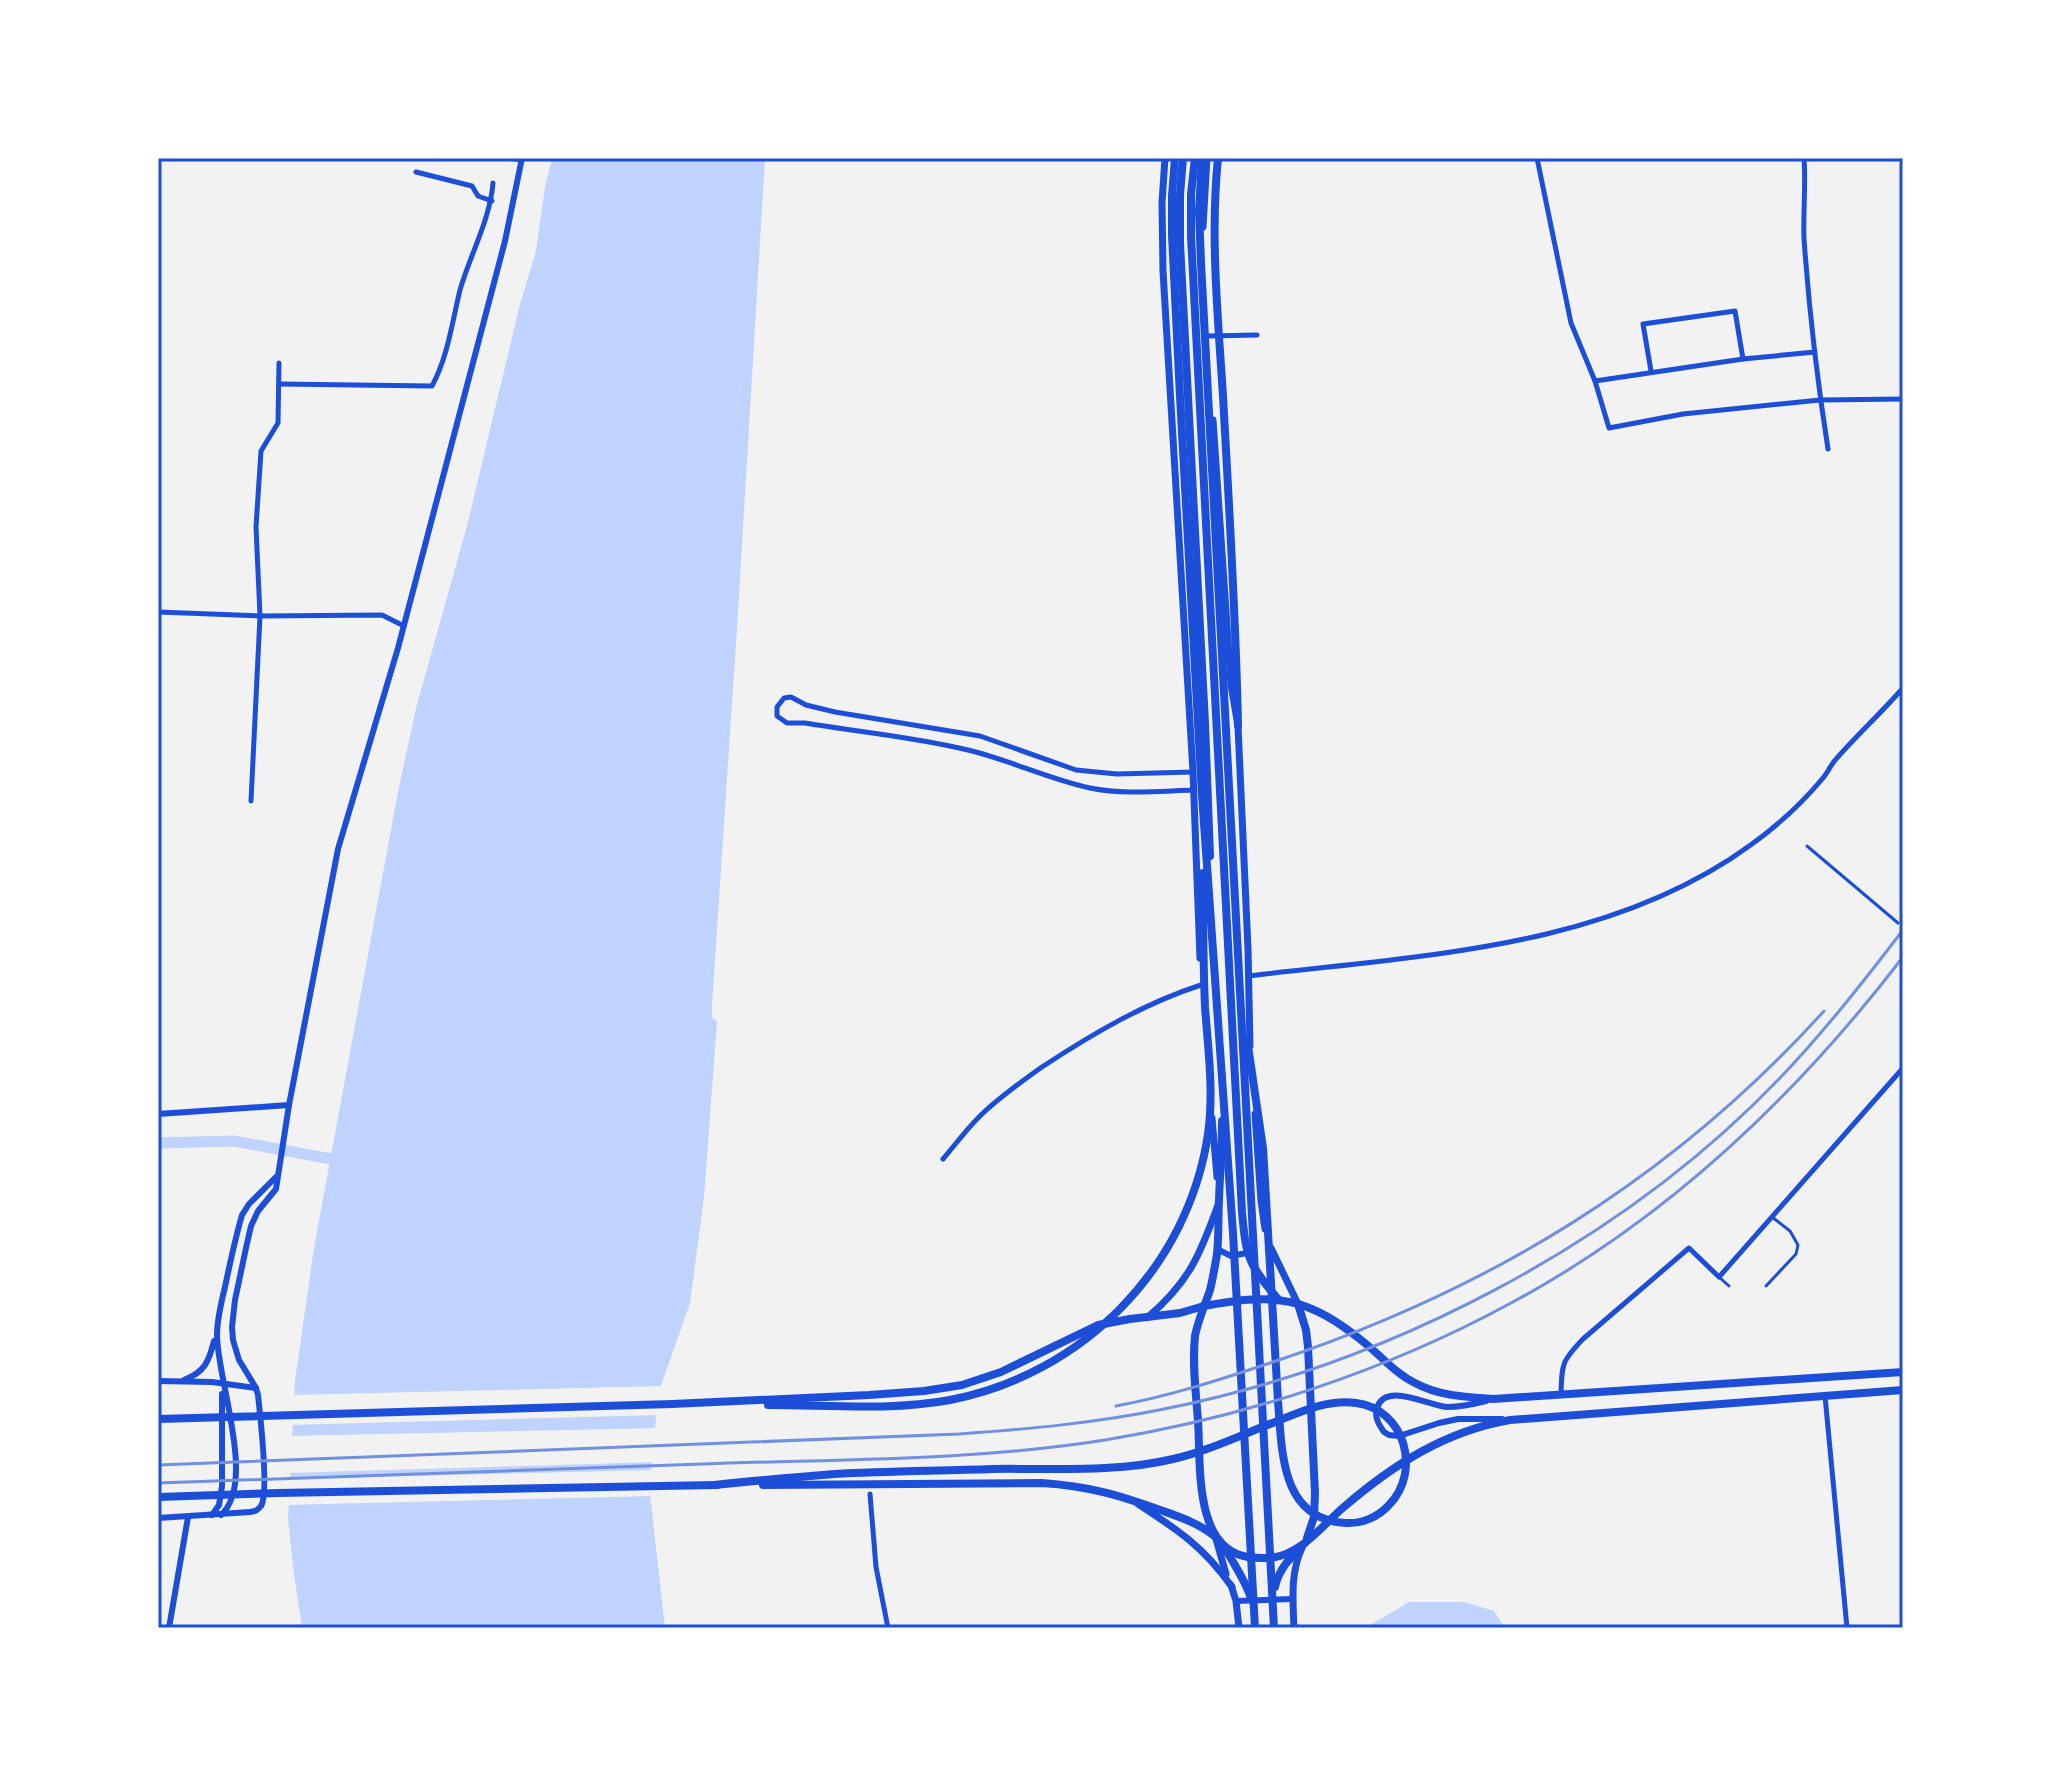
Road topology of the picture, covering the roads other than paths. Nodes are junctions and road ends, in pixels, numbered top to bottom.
1 (502, 158) edge
2 (1165, 158) edge
3 (1175, 158) edge
4 (1183, 158) edge
5 (1195, 158) edge
6 (1204, 158) edge
7 (1218, 158) edge
8 (1537, 158) edge
9 (1804, 158) edge
10 (522, 160) edge
11 (416, 172) dead end
12 (493, 183) dead end
13 (492, 201) junction
14 (1257, 335) dead end
15 (1208, 336) junction
16 (1815, 352) junction
17 (1743, 359) junction
18 (279, 363) dead end
19 (1651, 371) junction
20 (1595, 381) junction
21 (279, 384) junction
22 (1903, 399) edge
23 (1820, 400) junction
24 (1828, 449) dead end
25 (1217, 469) junction
26 (1206, 499) junction
27 (158, 612) edge
28 (260, 616) junction
29 (404, 626) junction
30 (1903, 688) edge
31 (1216, 696) junction
32 (1238, 726) junction
33 (1193, 772) junction
34 (1198, 793) junction
35 (251, 801) dead end
36 (1807, 846) dead end
37 (1898, 923) dead end
38 (1248, 976) junction
39 (1201, 985) junction
40 (1240, 999) junction
41 (1231, 1008) junction
42 (1249, 1030) junction
43 (1234, 1062) junction
44 (1903, 1068) edge
45 (289, 1105) junction
46 (159, 1113) edge
47 (943, 1159) dead end
48 (279, 1174) junction
49 (1219, 1202) junction
50 (1772, 1217) junction
51 (1217, 1249) junction
52 (1247, 1253) junction
53 (1719, 1277) junction
54 (1729, 1286) dead end
55 (1766, 1286) dead end
56 (1278, 1299) junction
57 (1298, 1304) junction
58 (1204, 1306) junction
59 (1148, 1317) junction
60 (217, 1332) junction
61 (1903, 1372) edge
62 (158, 1381) edge
63 (181, 1381) junction
64 (222, 1383) junction
65 (256, 1388) junction
66 (1903, 1390) edge
67 (1561, 1393) junction
68 (1825, 1395) junction
69 (1493, 1399) junction
70 (672, 1404) junction
71 (158, 1418) edge
72 (1510, 1420) junction
73 (714, 1485) junction
74 (870, 1494) dead end
75 (158, 1497) edge
76 (1129, 1499) junction
77 (212, 1515) junction
78 (221, 1515) junction
79 (188, 1517) junction
80 (158, 1518) edge
81 (1216, 1537) junction
82 (1193, 1541) junction
83 (1305, 1543) junction
84 (1222, 1561) junction
85 (1245, 1583) junction
86 (1232, 1587) junction
87 (1292, 1599) junction
88 (1251, 1600) junction
89 (1274, 1600) junction
90 (1236, 1601) junction
91 (169, 1628) edge
92 (888, 1628) edge
93 (1239, 1628) edge
94 (1254, 1628) edge
95 (1275, 1628) edge
96 (1294, 1628) edge
97 (1847, 1628) edge

1 - 10 lane
2 - 33 main road
3 - 34 main road
4 - 49 main road
5 - 26 main road
6 - 15 main road
6 - 40 main road
7 - 32 main road
8 - 20 street
9 - 16 street
10 - 29 street
11 - 13 street
12 - 13 street
13 - 21 street
14 - 15 street
15 - 25 main road
16 - 17 street
16 - 23 street
17 - 19 street
17 - 19 street
18 - 21 street
19 - 20 street
20 - 23 street
21 - 28 street
22 - 23 street
23 - 24 street
25 - 26 main road
25 - 32 main road
26 - 31 main road
27 - 28 street
28 - 29 street
28 - 35 street
29 - 45 street
30 - 38 street
31 - 32 main road
31 - 41 main road
32 - 38 main road
33 - 34 main road
33 - 34 street
34 - 39 main road
34 - 70 main road
34 - 94 main road
36 - 37 lane
38 - 41 main road
38 - 42 main road
39 - 47 street
39 - 49 main road
40 - 73 main road
40 - 95 main road
41 - 43 main road
42 - 43 main road
42 - 57 main road
43 - 52 main road
44 - 50 street
45 - 46 street
45 - 48 street
48 - 60 street
48 - 65 street
49 - 51 main road
49 - 59 main road
50 - 53 street
50 - 55 lane
51 - 52 street
51 - 58 main road
52 - 56 main road
53 - 54 lane
53 - 67 street
56 - 57 main road
56 - 58 main road
57 - 69 main road
57 - 83 main road
58 - 59 main road
58 - 81 main road
59 - 70 main road
60 - 63 street
60 - 64 street
61 - 67 main road
62 - 63 street
63 - 64 street
64 - 65 street
64 - 77 street
64 - 78 street
65 - 78 street
66 - 68 main road
67 - 69 main road
68 - 72 main road
68 - 97 street
69 - 72 street
70 - 71 main road
72 - 83 main road
73 - 75 main road
73 - 76 main road
74 - 92 street
76 - 81 main road
76 - 82 main road
77 - 78 street
77 - 79 street
79 - 80 street
79 - 91 street
81 - 83 main road
81 - 84 main road
81 - 85 main road
82 - 84 main road
82 - 86 main road
83 - 87 main road
83 - 89 main road
84 - 85 main road
84 - 86 main road
85 - 88 main road
86 - 90 main road
87 - 89 street
87 - 96 main road
88 - 89 street
88 - 90 street
88 - 94 main road
89 - 95 main road
90 - 93 main road

